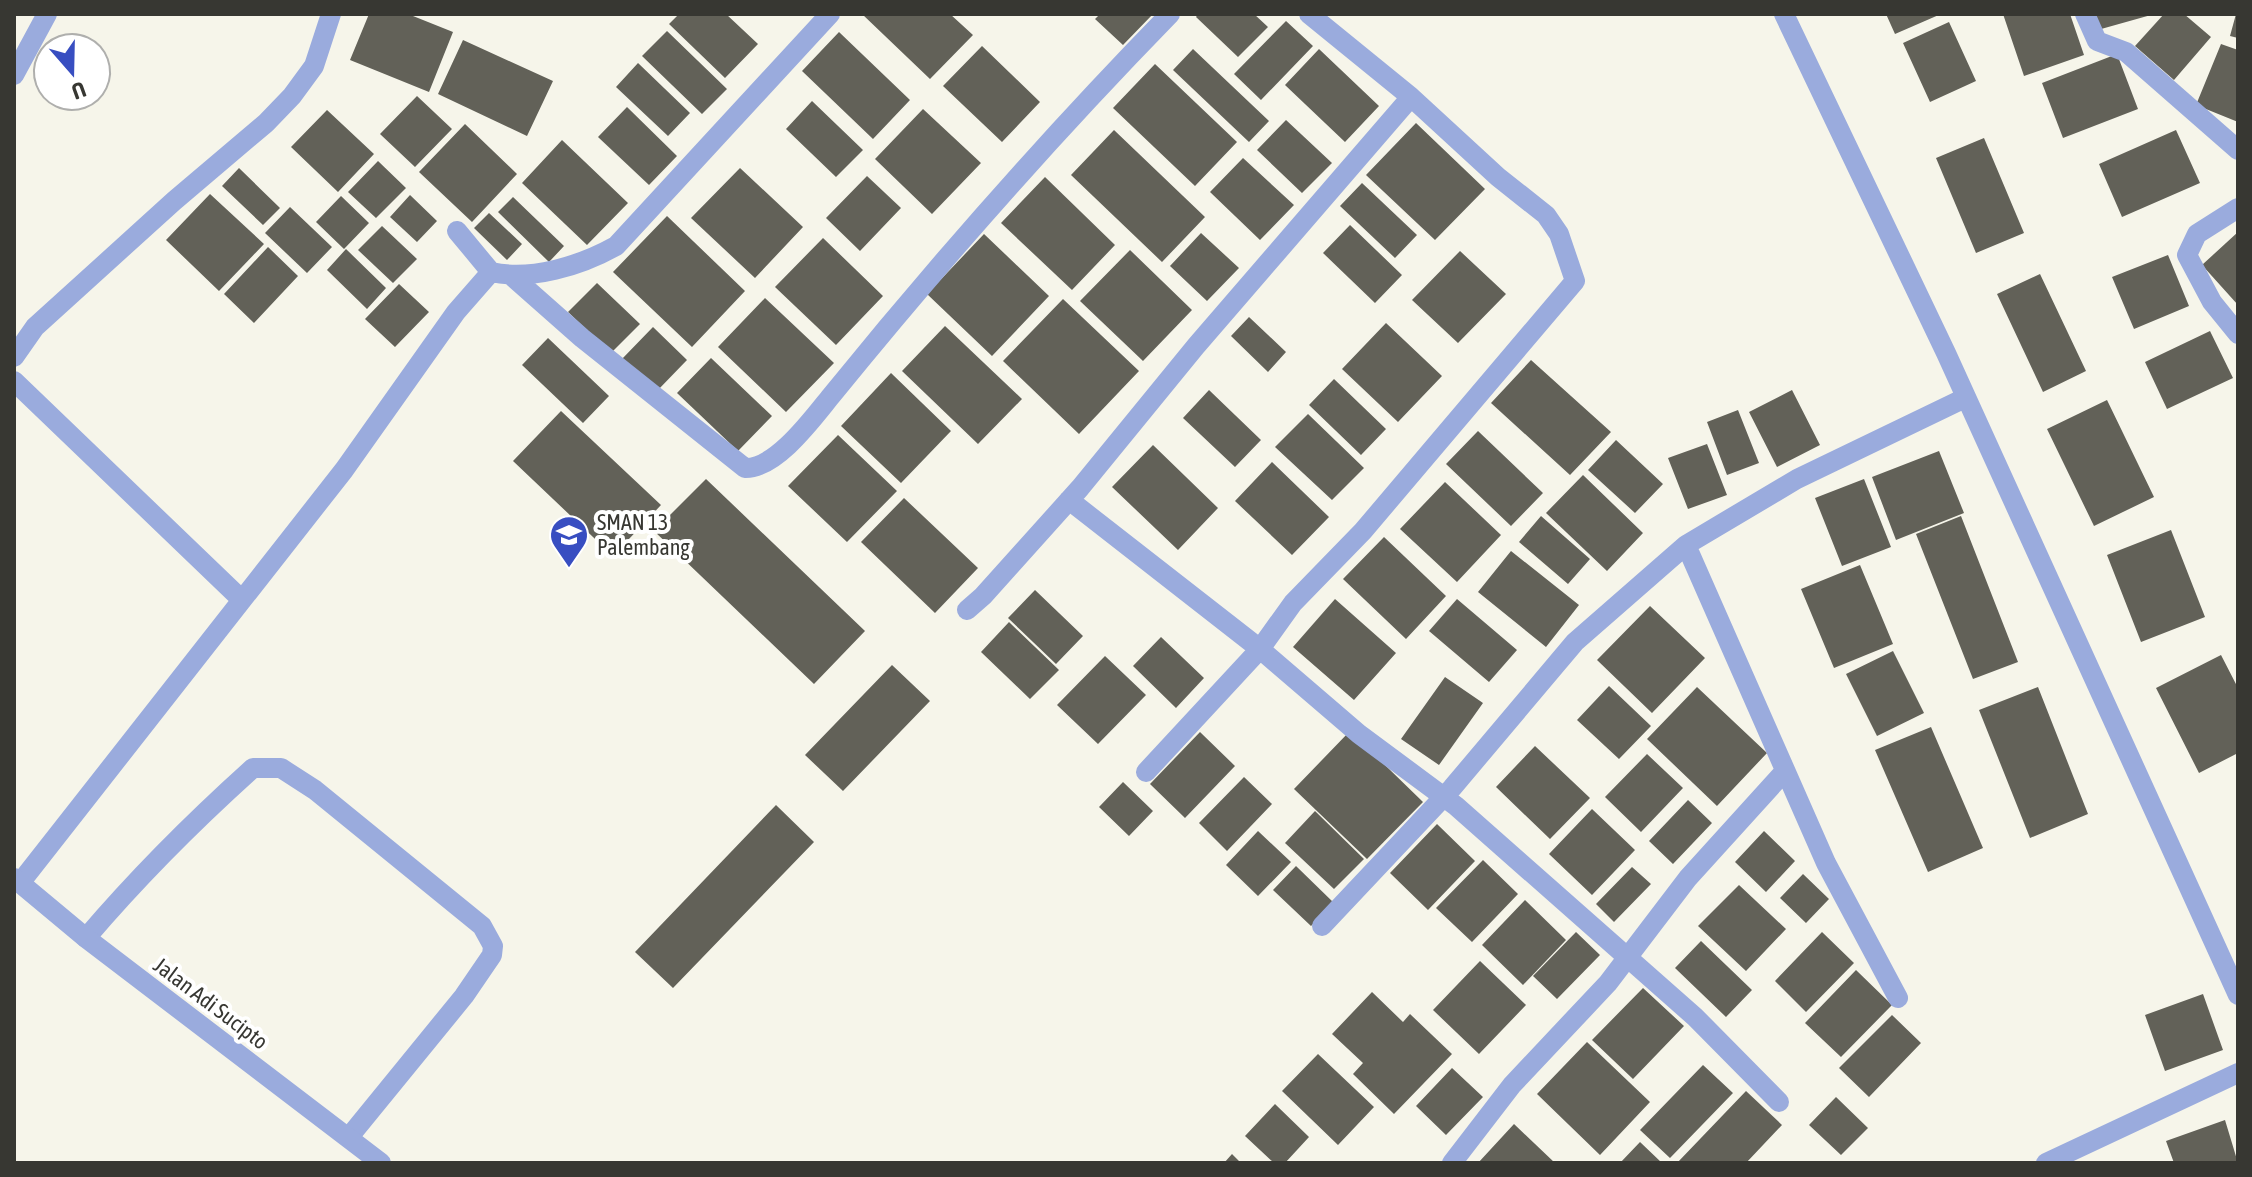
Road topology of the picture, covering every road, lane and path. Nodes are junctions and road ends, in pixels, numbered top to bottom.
1 (47, 14) edge
2 (331, 14) edge
3 (830, 14) edge
4 (1170, 14) edge
5 (1309, 14) edge
6 (1784, 14) edge
7 (2085, 14) edge
8 (14, 75) edge
9 (1411, 97) junction
10 (2238, 150) edge
11 (2238, 208) edge
12 (457, 231) dead end
13 (491, 272) junction
14 (513, 277) junction
15 (2238, 334) edge
16 (14, 357) edge
17 (14, 381) edge
18 (1965, 398) junction
19 (1069, 500) junction
20 (1686, 545) junction
21 (242, 600) junction
22 (967, 610) dead end
23 (1260, 649) junction
24 (1785, 771) junction
25 (1146, 772) dead end
26 (1443, 797) junction
27 (17, 881) edge
28 (1322, 926) dead end
29 (86, 938) junction
30 (1627, 958) junction
31 (2238, 995) edge
32 (1898, 998) dead end
33 (2238, 1073) edge
34 (1779, 1102) dead end
35 (349, 1137) junction
36 (381, 1163) edge
37 (1452, 1163) edge
38 (2046, 1163) edge

1 - 8 street
2 - 16 street
3 - 14 street
4 - 14 street
5 - 9 street
6 - 18 street
7 - 10 street
9 - 19 street
9 - 23 street
11 - 15 street
12 - 13 street
13 - 14 street
13 - 21 street
17 - 21 street
18 - 20 street
18 - 31 street
19 - 22 street
19 - 23 street
20 - 24 street
20 - 26 street
21 - 27 street
23 - 25 street
23 - 26 street
24 - 30 street
24 - 32 street
26 - 28 street
26 - 30 street
27 - 29 street, Jalan Adi Sucipto
29 - 35 street, Jalan Adi Sucipto
29 - 35 street
30 - 34 street
30 - 37 street
33 - 38 street
35 - 36 street, Jalan Adi Sucipto

